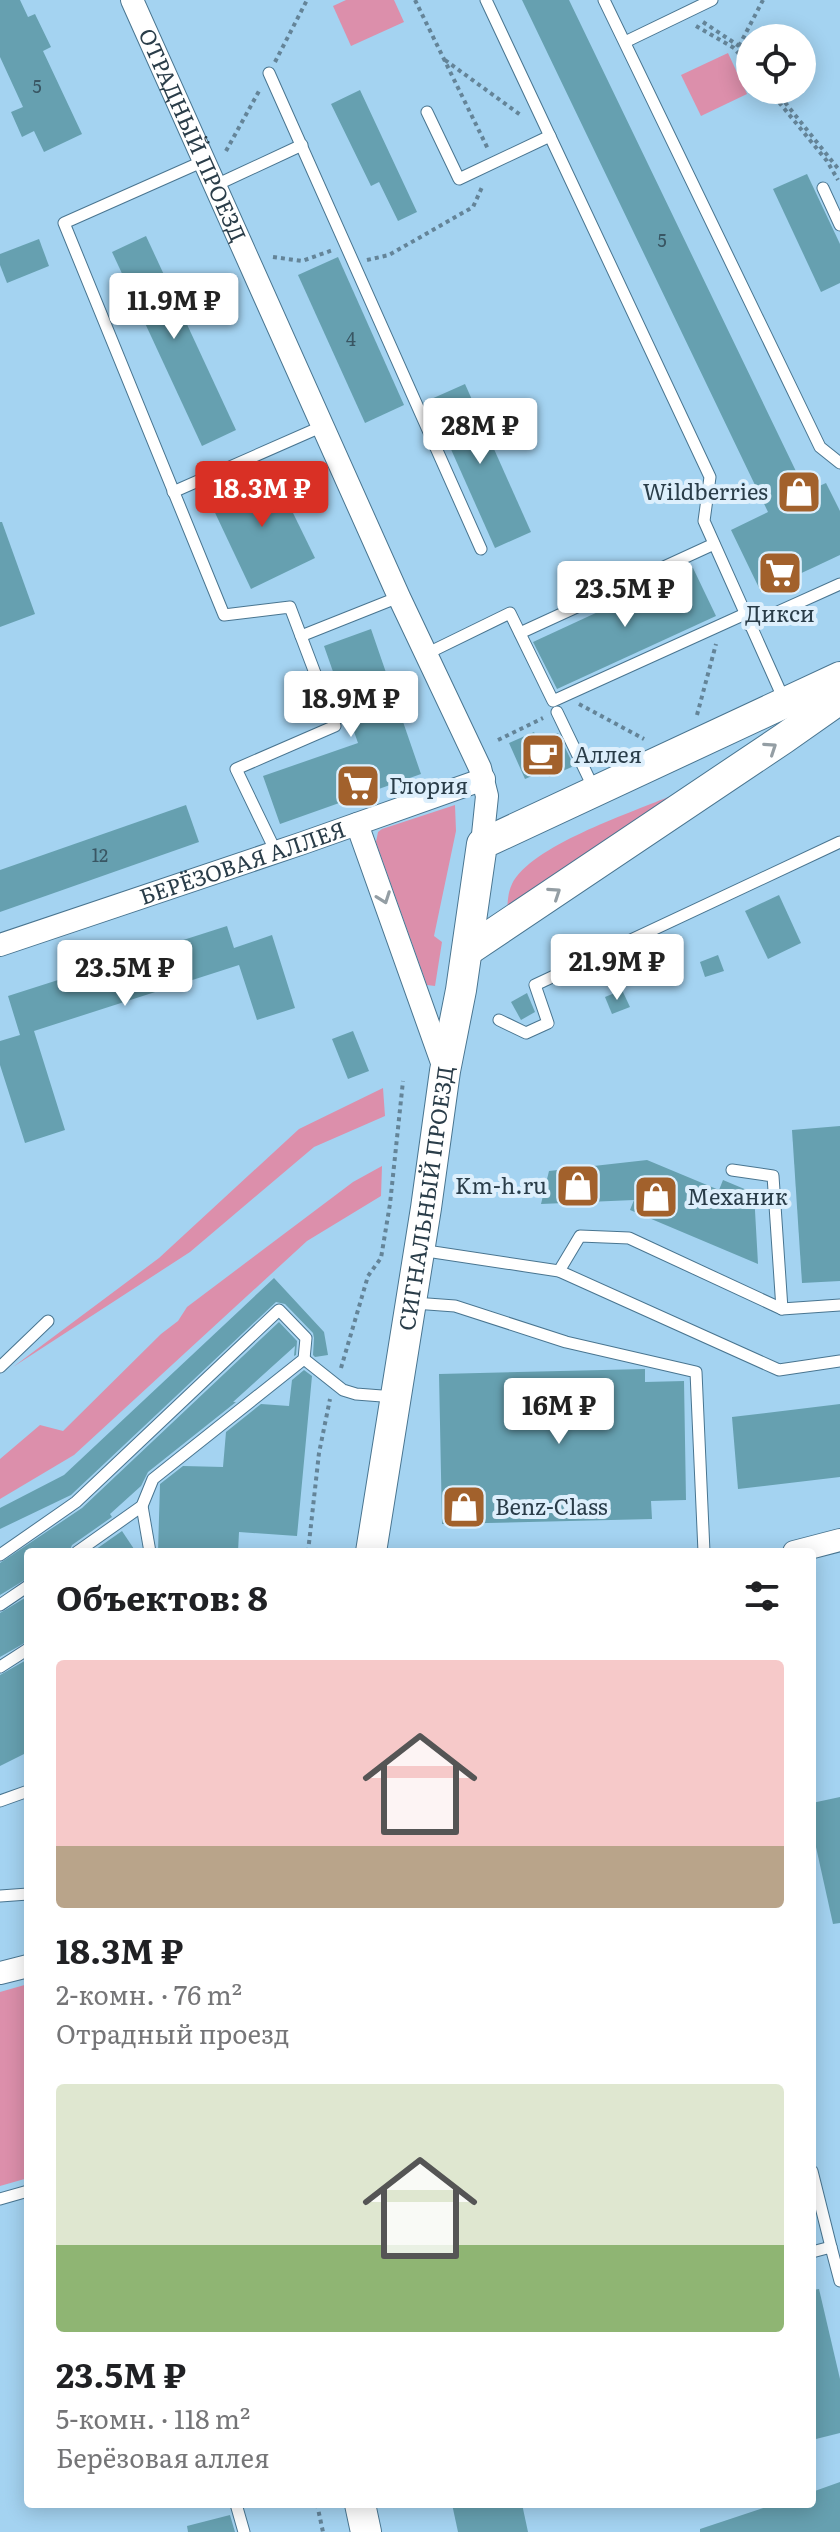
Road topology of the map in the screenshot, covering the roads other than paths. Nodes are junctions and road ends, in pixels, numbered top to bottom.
1 (132, 0) edge
2 (486, 0) edge
3 (604, 0) edge
4 (712, 0) edge
5 (625, 42) junction
6 (269, 73) dead end
7 (427, 112) dead end
8 (550, 136) junction
9 (302, 145) junction
10 (206, 160) junction
11 (216, 185) junction
12 (823, 188) dead end
13 (840, 225) edge
14 (323, 426) junction
15 (840, 463) edge
16 (173, 492) junction
17 (714, 544) junction
18 (481, 549) dead end
19 (840, 584) edge
20 (399, 597) junction
21 (747, 620) junction
22 (520, 633) junction
23 (301, 636) junction
24 (426, 654) junction
25 (840, 677) edge
26 (840, 699) edge
27 (786, 702) junction
28 (557, 712) road end
29 (484, 779) junction
30 (595, 791) junction
31 (357, 824) junction
32 (840, 842) edge
33 (482, 844) junction
34 (276, 852) junction
35 (0, 945) edge
36 (467, 951) junction
37 (499, 1020) dead end
38 (445, 1071) junction
39 (732, 1170) dead end
40 (419, 1249) junction
41 (559, 1271) junction
42 (411, 1302) junction
43 (840, 1305) edge
44 (782, 1309) junction
45 (48, 1321) dead end
46 (304, 1359) junction
47 (840, 1361) edge
48 (0, 1367) edge
49 (395, 1397) junction
50 (142, 1506) junction
51 (840, 1540) edge
52 (83, 1548) edge
53 (149, 1548) edge
54 (372, 1548) edge
55 (704, 1548) edge
56 (809, 1548) edge
57 (0, 1555) edge
58 (24, 1589) edge
59 (0, 1605) edge
60 (24, 1652) edge
61 (0, 1667) edge
62 (24, 1792) edge
63 (0, 1801) edge
64 (24, 1894) edge
65 (0, 1896) edge
66 (24, 1967) edge
67 (0, 1973) edge
68 (816, 2187) edge
69 (24, 2192) edge
70 (0, 2199) edge
71 (831, 2247) junction
72 (816, 2251) edge
73 (840, 2281) edge
74 (237, 2508) edge
75 (361, 2508) edge
76 (244, 2532) edge
77 (366, 2532) edge

1 - 10 street, ОТРАДНЫЙ ПРОЕЗД
2 - 8 lane
3 - 5 lane
4 - 5 lane
5 - 15 lane
6 - 9 lane
7 - 8 lane
8 - 17 lane
9 - 11 lane
9 - 18 lane
10 - 11 street, ОТРАДНЫЙ ПРОЕЗД
10 - 16 lane
11 - 14 street, ОТРАДНЫЙ ПРОЕЗД
12 - 13 lane
14 - 16 lane
14 - 20 street, ОТРАДНЫЙ ПРОЕЗД
16 - 23 lane
17 - 21 lane
17 - 22 lane
19 - 21 lane
20 - 23 lane
20 - 24 street, ОТРАДНЫЙ ПРОЕЗД
21 - 22 lane
21 - 27 lane
22 - 24 lane
23 - 34 lane
24 - 29 street, ОТРАДНЫЙ ПРОЕЗД
25 - 27 main road
36 -> 26 main road
27 - 30 main road
28 - 30 lane
29 - 31 street, БЕРЁЗОВАЯ АЛЛЕЯ
29 - 33 street, ОТРАДНЫЙ ПРОЕЗД
30 - 33 main road
31 - 34 street, БЕРЁЗОВАЯ АЛЛЕЯ
31 -> 38 street
32 - 37 lane
33 - 36 main road, СИГНАЛЬНЫЙ ПРОЕЗД
34 - 35 street, БЕРЁЗОВАЯ АЛЛЕЯ
36 - 38 main road, СИГНАЛЬНЫЙ ПРОЕЗД
38 - 40 main road, СИГНАЛЬНЫЙ ПРОЕЗД
39 - 44 lane
40 - 41 lane
40 - 42 main road, СИГНАЛЬНЫЙ ПРОЕЗД
41 - 44 lane
41 - 47 lane
42 - 49 main road, СИГНАЛЬНЫЙ ПРОЕЗД
42 - 55 lane
43 - 44 lane
45 - 48 lane
46 - 49 lane
46 - 50 lane
46 - 57 lane
49 - 54 main road, СИГНАЛЬНЫЙ ПРОЕЗД
50 - 52 lane
50 - 53 lane
51 - 56 street
58 - 59 lane
60 - 61 lane
62 - 63 lane
64 - 65 lane
66 - 67 street
68 - 71 lane
69 - 70 lane
71 - 72 lane
71 - 73 lane
74 - 76 lane
75 - 77 main road

